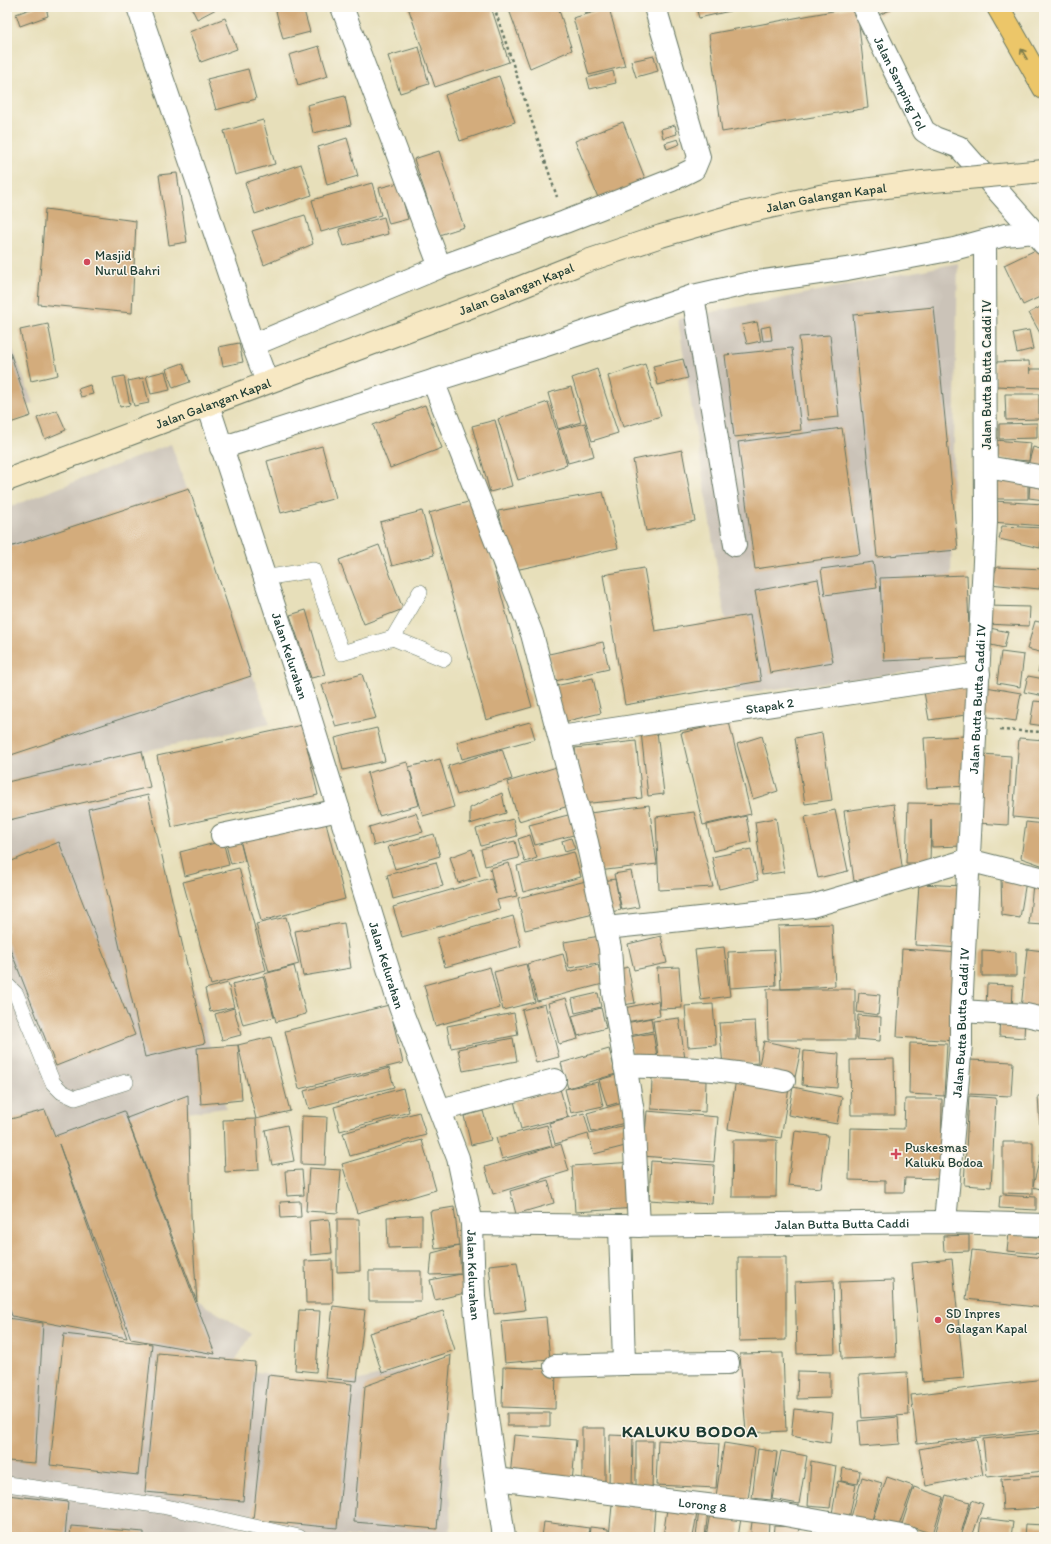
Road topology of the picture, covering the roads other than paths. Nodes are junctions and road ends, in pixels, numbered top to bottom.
1 (138, 7) edge
2 (342, 7) edge
3 (655, 7) edge
4 (863, 7) edge
5 (998, 7) edge
6 (1044, 88) edge
7 (1044, 171) edge
8 (1039, 238) edge
9 (985, 241) junction
10 (440, 267) junction
11 (692, 296) junction
12 (253, 345) junction
13 (433, 381) junction
14 (267, 382) junction
15 (208, 405) junction
16 (221, 448) junction
17 (987, 467) junction
18 (1044, 477) edge
19 (7, 480) edge
20 (735, 545) dead end
21 (264, 578) junction
22 (420, 592) dead end
23 (393, 638) junction
24 (444, 660) dead end
25 (979, 674) junction
26 (560, 737) junction
27 (339, 810) junction
28 (222, 836) dead end
29 (968, 860) junction
30 (1044, 879) edge
31 (606, 928) junction
32 (7, 985) edge
33 (960, 1011) junction
34 (1044, 1019) edge
35 (625, 1066) junction
36 (555, 1080) dead end
37 (784, 1081) dead end
38 (126, 1082) dead end
39 (440, 1110) junction
40 (945, 1222) junction
41 (472, 1224) junction
42 (1044, 1225) edge
43 (630, 1226) junction
44 (728, 1363) dead end
45 (624, 1364) junction
46 (555, 1366) dead end
47 (496, 1479) junction
48 (7, 1484) edge
49 (814, 1529) edge
50 (299, 1537) edge
51 (504, 1537) edge
52 (907, 1537) edge

1 - 12 street
2 - 10 street
3 - 10 street
4 - 8 street, Jalan Samping Tol
6 -> 5 highway
7 - 14 main road, Jalan Galangan Kapal, bridge
8 - 9 street
9 - 11 street
9 - 17 street, Jalan Butta Butta Caddi IV
10 - 12 street
11 - 13 street
11 - 20 street
12 - 14 street
13 - 16 street
13 - 26 street
14 - 15 main road, Jalan Galangan Kapal
15 - 16 street, Jalan Kelurahan
15 - 19 main road, Jalan Galangan Kapal
16 - 21 street, Jalan Kelurahan
17 - 18 street
17 - 25 street, Jalan Butta Butta Caddi IV
21 - 23 lane
21 - 27 street, Jalan Kelurahan
22 - 23 lane
23 - 24 lane
25 - 26 street, Stapak 2
25 - 29 street, Jalan Butta Butta Caddi IV
26 - 31 street
27 - 28 street
27 - 39 street, Jalan Kelurahan
29 - 30 street
29 - 31 street
29 - 33 street, Jalan Butta Butta Caddi IV
31 - 35 street
32 - 38 lane
33 - 34 street
33 - 40 street, Jalan Butta Butta Caddi IV
35 - 37 street
35 - 43 street
36 - 39 street
39 - 41 street, Jalan Kelurahan
40 - 42 street, Jalan Butta Butta Caddi
40 - 43 street, Jalan Butta Butta Caddi
41 - 43 street, Jalan Butta Butta Caddi
41 - 47 street, Jalan Kelurahan
43 - 45 street
44 - 45 street
45 - 46 street
47 - 49 street, Lorong 8
47 - 51 street, Jalan Kelurahan
48 - 50 lane
49 - 52 street, Lorong 8

